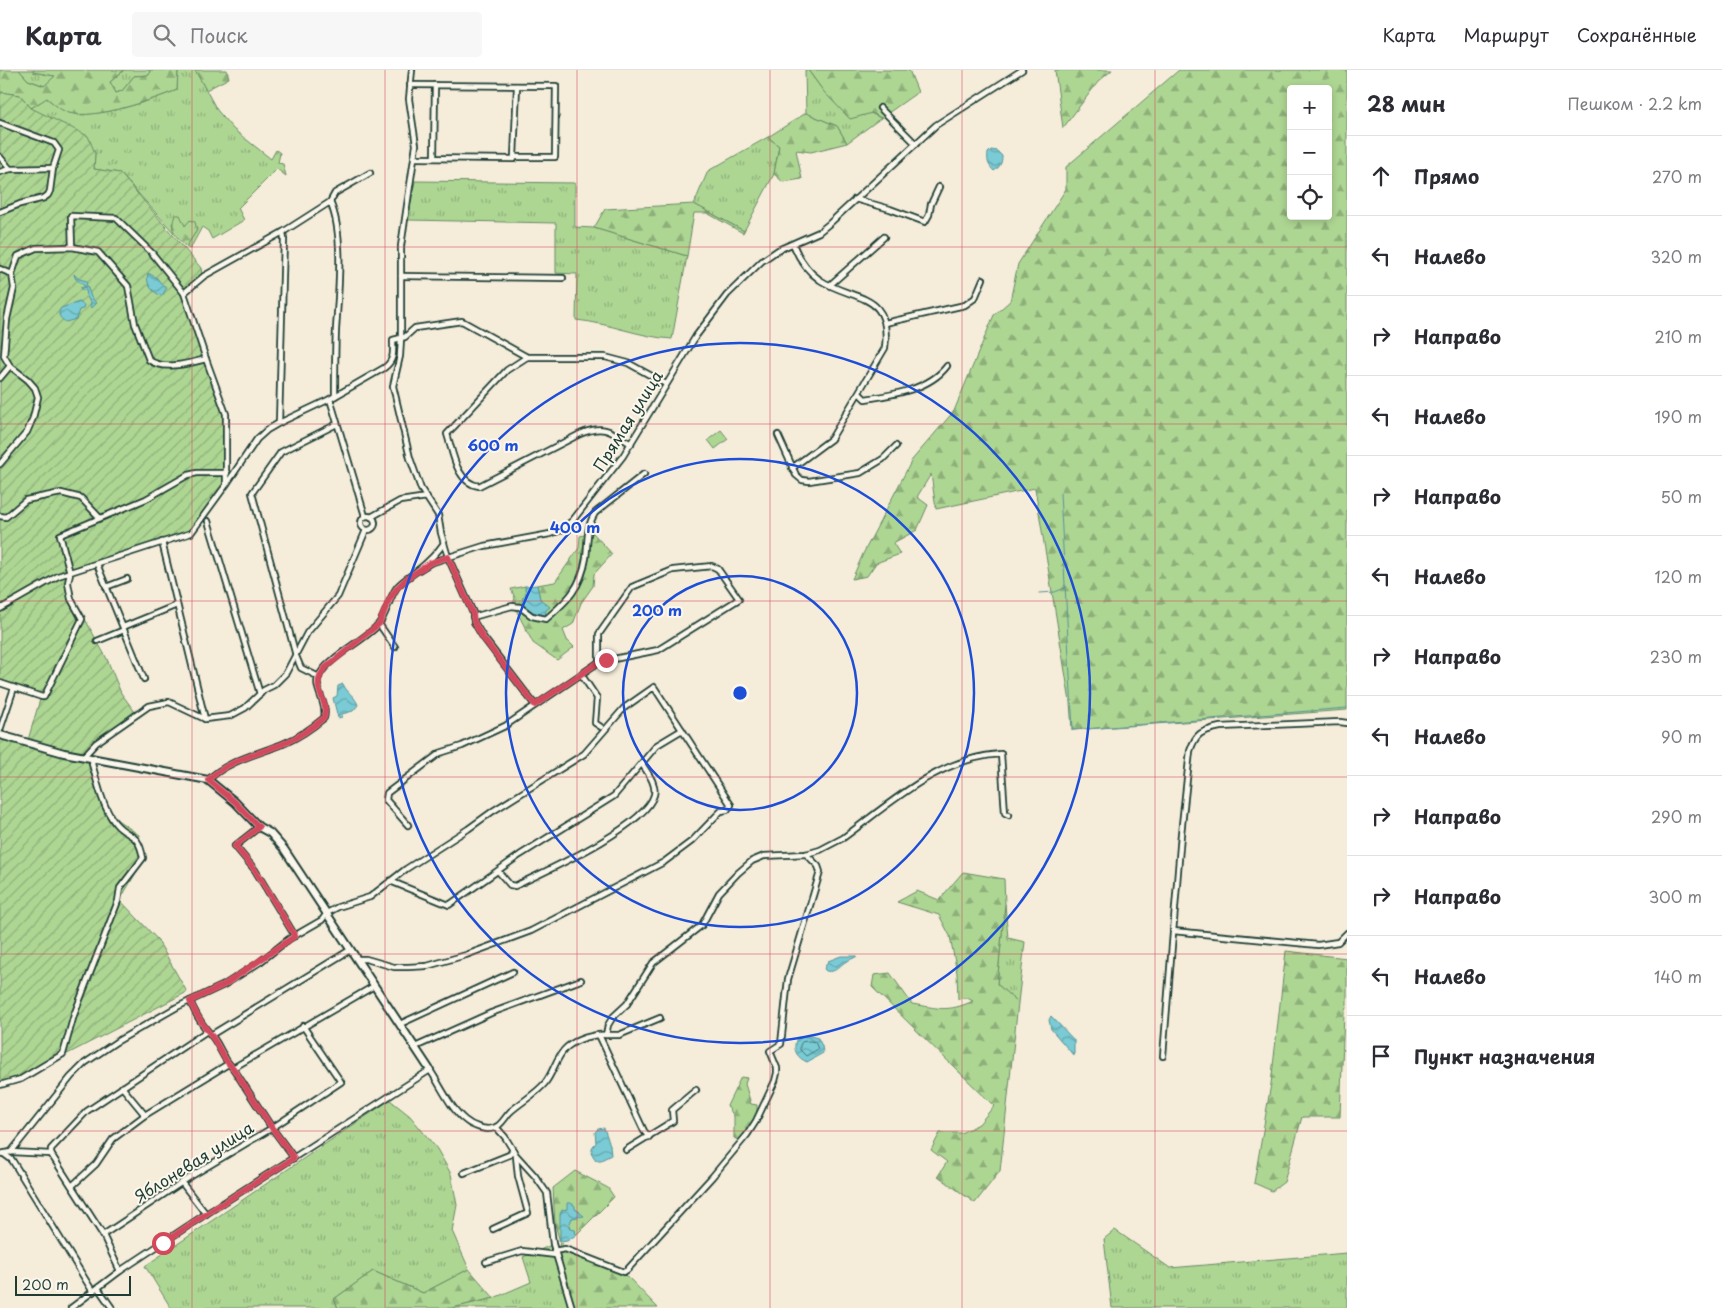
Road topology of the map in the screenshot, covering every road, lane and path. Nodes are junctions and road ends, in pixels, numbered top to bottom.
1 (412, 70) edge
2 (1022, 70) edge
3 (435, 84) junction
4 (410, 85) junction
5 (517, 86) junction
6 (880, 108) dead end
7 (0, 122) edge
8 (916, 144) junction
9 (514, 157) junction
10 (0, 158) edge
11 (415, 158) junction
12 (434, 158) junction
13 (53, 168) junction
14 (10, 169) junction
15 (0, 172) edge
16 (370, 173) dead end
17 (939, 187) dead end
18 (855, 199) junction
19 (330, 202) junction
20 (0, 212) edge
21 (283, 232) junction
22 (884, 237) dead end
23 (793, 244) junction
24 (72, 247) junction
25 (0, 269) edge
26 (12, 274) junction
27 (401, 276) junction
28 (563, 278) dead end
29 (983, 279) dead end
30 (830, 285) junction
31 (184, 293) junction
32 (885, 323) junction
33 (401, 338) junction
34 (2, 356) edge
35 (527, 357) junction
36 (206, 359) junction
37 (10, 366) junction
38 (947, 366) dead end
39 (0, 378) edge
40 (666, 384) junction
41 (859, 393) junction
42 (333, 397) junction
43 (278, 423) junction
44 (337, 424) junction
45 (778, 435) dead end
46 (632, 444) junction
47 (896, 446) dead end
48 (0, 464) edge
49 (792, 468) junction
50 (226, 473) junction
51 (644, 474) dead end
52 (226, 485) junction
53 (427, 497) junction
54 (0, 516) edge
55 (365, 516) junction
56 (371, 516) junction
57 (100, 518) junction
58 (208, 521) dead end
59 (366, 530) junction
60 (162, 542) junction
61 (444, 543) junction
62 (448, 557) junction
63 (97, 564) junction
64 (417, 570) junction
65 (70, 573) junction
66 (127, 579) dead end
67 (106, 587) junction
68 (178, 605) junction
69 (0, 609) edge
70 (474, 617) junction
71 (379, 624) junction
72 (123, 628) junction
73 (97, 641) dead end
74 (395, 647) dead end
75 (296, 656) junction
76 (599, 662) junction
77 (581, 674) junction
78 (318, 677) junction
79 (144, 679) dead end
80 (0, 683) edge
81 (14, 688) junction
82 (260, 694) junction
83 (535, 705) junction
84 (205, 719) junction
85 (1347, 723) edge
86 (601, 727) dead end
87 (0, 730) edge
88 (682, 730) junction
89 (0, 734) edge
90 (84, 756) junction
91 (93, 758) junction
92 (642, 764) junction
93 (208, 780) junction
94 (1009, 815) dead end
95 (408, 825) dead end
96 (259, 827) junction
97 (1175, 834) dead end
98 (1181, 834) junction
99 (806, 854) junction
100 (498, 871) junction
101 (390, 881) junction
102 (327, 913) junction
103 (1173, 931) junction
104 (1347, 933) edge
105 (295, 936) junction
106 (350, 950) junction
107 (357, 960) junction
108 (513, 972) dead end
109 (581, 980) dead end
110 (374, 986) junction
111 (190, 1001) junction
112 (660, 1018) dead end
113 (400, 1024) junction
114 (303, 1026) junction
115 (207, 1031) junction
116 (211, 1035) junction
117 (599, 1035) junction
118 (606, 1035) junction
119 (415, 1047) junction
120 (1163, 1056) dead end
121 (228, 1064) junction
122 (233, 1068) junction
123 (430, 1070) junction
124 (0, 1085) edge
125 (122, 1087) junction
126 (696, 1090) dead end
127 (145, 1115) junction
128 (496, 1127) junction
129 (272, 1128) junction
130 (649, 1137) junction
131 (626, 1150) dead end
132 (11, 1152) junction
133 (515, 1152) junction
134 (2, 1154) edge
135 (51, 1154) junction
136 (294, 1158) junction
137 (464, 1173) dead end
138 (182, 1183) junction
139 (72, 1186) junction
140 (206, 1214) junction
141 (493, 1229) dead end
142 (103, 1234) junction
143 (555, 1253) junction
144 (486, 1262) dead end
145 (120, 1271) junction
146 (98, 1288) junction
147 (92, 1292) junction
148 (71, 1308) edge
149 (112, 1308) edge
150 (572, 1308) edge

1 - 4 street
2 - 8 street, Прямая улица
3 - 4 street
3 - 5 street
3 - 12 street
4 - 11 street
5 - 9 street
5 - 9 street
6 - 8 street
7 - 13 street
8 - 18 street, Прямая улица
9 - 12 street
10 - 14 street
11 - 12 street
11 - 27 street
13 - 14 street
13 - 20 street
14 - 15 street
16 - 19 street
17 - 18 street
18 - 23 street, Прямая улица
19 - 21 street
19 - 42 street
21 - 31 street
21 - 43 street
22 - 30 street
23 - 30 street
23 - 40 street, Прямая улица
24 - 26 street
24 - 31 street
24 - 36 street
25 - 26 street
26 - 34 street
27 - 28 street
27 - 33 street
29 - 32 street
30 - 32 street
31 - 36 street
32 - 41 street
33 - 35 street
33 - 42 street
33 - 53 street
34 - 37 street
35 - 40 street
35 - 46 street
36 - 50 street
37 - 39 street
37 - 48 street
38 - 41 street
40 - 46 street, Прямая улица
41 - 49 street
42 - 43 street
42 - 44 street
43 - 52 street
44 - 55 street
44 - 75 street
45 - 49 street
46 - 62 street, Прямая улица
47 - 49 street
50 - 52 street
50 - 57 street
51 - 70 street
52 - 60 street
53 - 56 street
53 - 61 street
54 - 57 street
55 - 56 street
55 - 59 street
56 - 59 street
57 - 65 street
58 - 82 street
59 - 75 street
60 - 63 street
60 - 68 street
61 - 62 street
61 - 64 street
62 - 64 street, Прямая улица
62 - 70 street
63 - 65 street
63 - 67 street
64 - 71 street
65 - 69 street
65 - 81 street
66 - 67 street
67 - 72 street
68 - 72 street
68 - 84 street
70 - 83 street
71 - 74 street
71 - 78 street
72 - 73 street
72 - 79 street
75 - 78 street
75 - 82 street
76 - 76 street
76 - 77 street
77 - 83 street
77 - 86 street
78 - 93 street
80 - 81 street
81 - 87 street
82 - 84 street
83 - 95 street
84 - 90 street
85 - 98 street
88 - 92 street
88 - 101 street
88 - 107 street
89 - 90 street
90 - 91 street
91 - 93 street
91 - 124 street
92 - 100 street
92 - 100 street
93 - 96 street
94 - 99 street
96 - 102 street
96 - 105 street
97 - 98 street
98 - 103 street
99 - 118 street
99 - 143 street
100 - 101 street
101 - 102 street
102 - 105 street
102 - 106 street
103 - 104 street
103 - 120 street
105 - 111 street
106 - 107 street
106 - 116 street
107 - 110 street
108 - 113 street
109 - 119 street
110 - 113 street
110 - 114 street
111 - 115 street
111 - 132 street
112 - 118 street
113 - 119 street
114 - 122 street
114 - 129 street, Яблоневая улица
115 - 116 street
115 - 125 street
116 - 121 street
117 - 118 street
117 - 128 street
117 - 130 street
119 - 123 street
121 - 122 street
121 - 127 street
122 - 129 street
123 - 128 street
123 - 136 street
125 - 127 street
125 - 135 street
126 - 130 street
127 - 139 street
128 - 133 street
129 - 136 street
129 - 138 street, Яблоневая улица
130 - 131 street
132 - 134 street
132 - 135 street
133 - 137 street
133 - 141 street
133 - 143 street
134 - 147 street
135 - 139 street
136 - 140 street
138 - 140 street
138 - 142 street, Яблоневая улица
139 - 142 street
140 - 145 street
142 - 145 street
143 - 144 street
143 - 150 street
145 - 146 street
146 - 147 street
146 - 149 street
147 - 148 street

